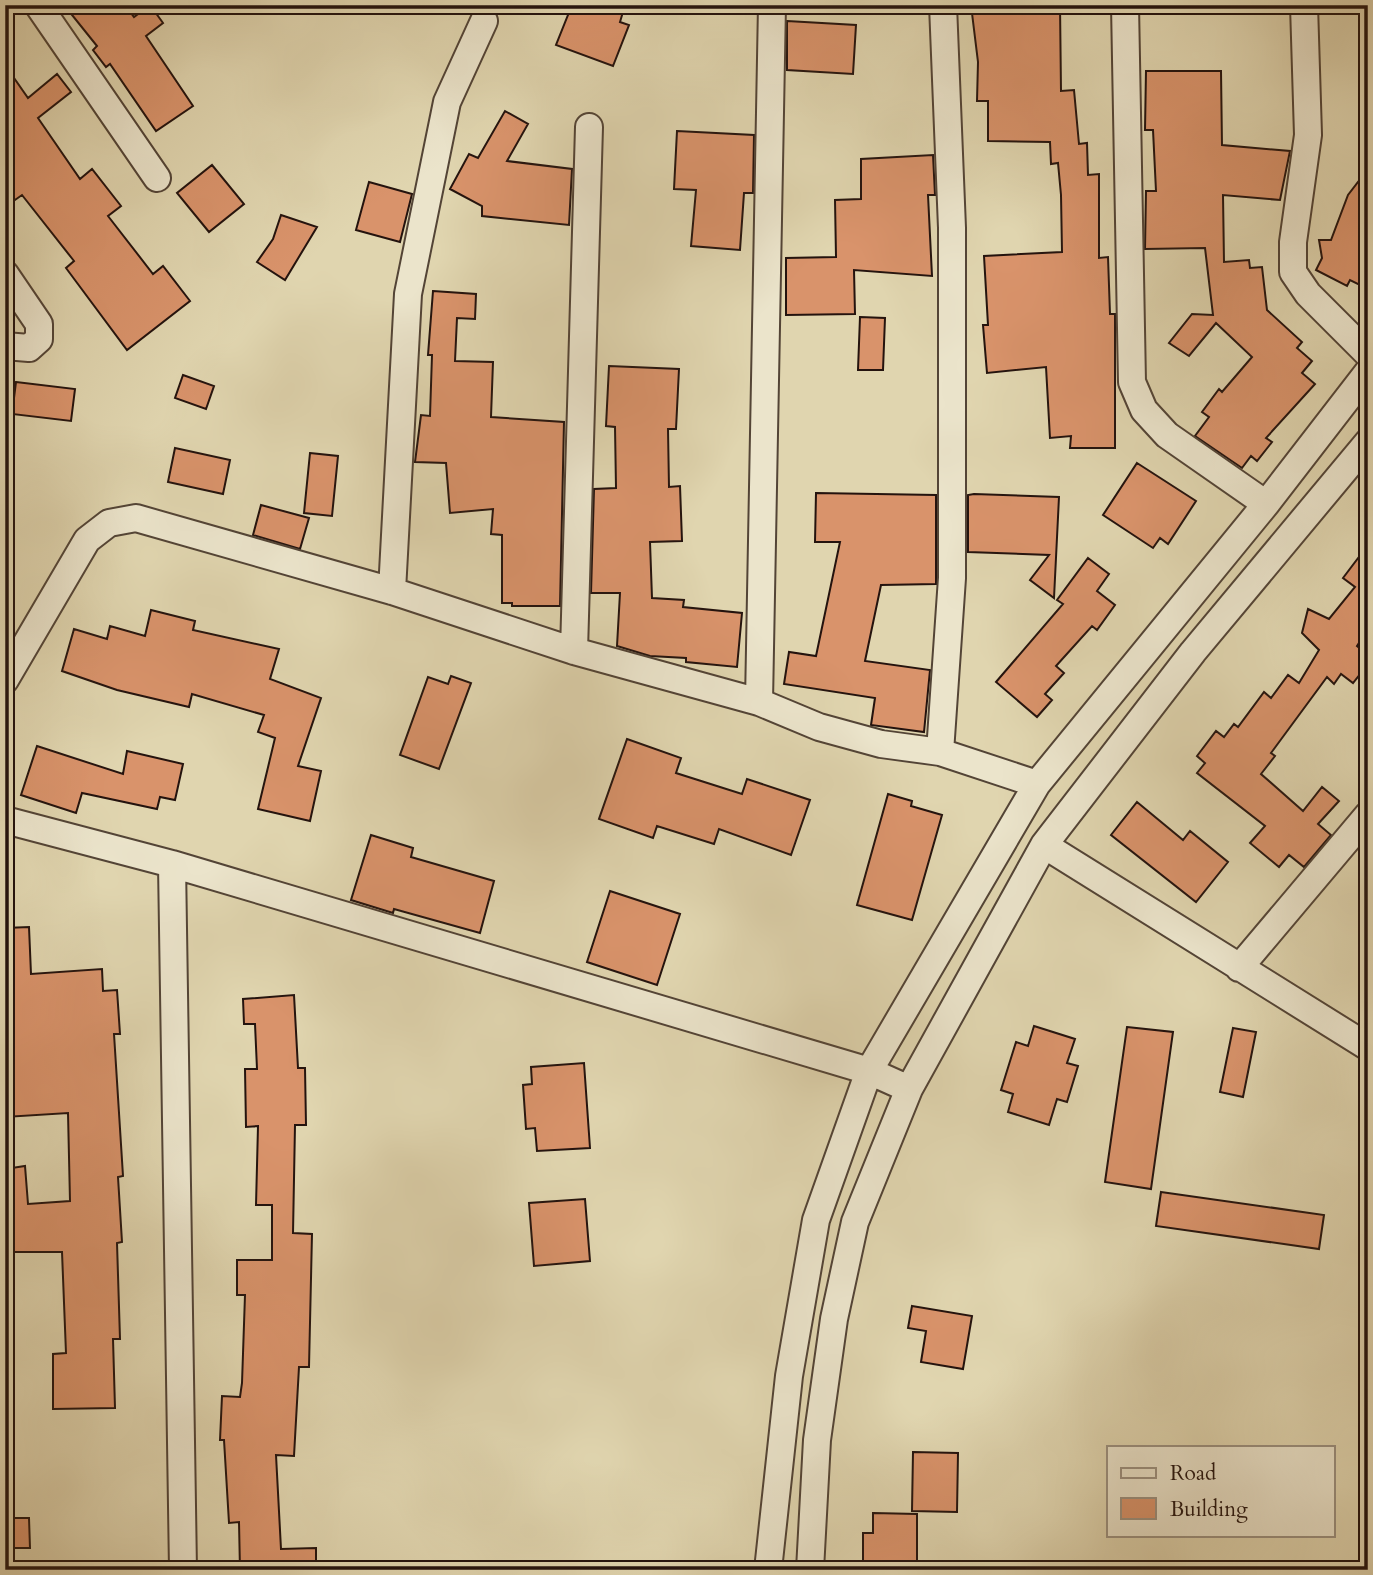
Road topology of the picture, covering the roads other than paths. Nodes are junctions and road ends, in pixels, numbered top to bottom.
1 (38, 5) edge
2 (772, 5) edge
3 (943, 5) edge
4 (1125, 5) edge
5 (1304, 5) edge
6 (484, 22) dead end
7 (589, 127) dead end
8 (157, 178) dead end
9 (5, 274) edge
10 (5, 346) edge
11 (1368, 354) edge
12 (1368, 372) edge
13 (1368, 442) edge
14 (1266, 504) junction
15 (392, 592) junction
16 (574, 651) junction
17 (5, 680) edge
18 (759, 702) junction
19 (940, 752) junction
20 (1037, 784) junction
21 (1368, 815) edge
22 (5, 820) edge
23 (1044, 845) junction
24 (172, 864) junction
25 (1239, 968) junction
26 (1368, 1047) edge
27 (869, 1071) junction
28 (909, 1089) junction
29 (183, 1570) edge
30 (768, 1570) edge
31 (810, 1570) edge

1 - 8 street
2 - 18 street
3 - 19 street
4 - 14 street
5 - 11 street
6 - 15 street
7 - 16 street
9 - 10 street
12 - 14 street
13 - 23 street
14 - 20 street
15 - 16 street
15 - 17 street
16 - 18 street
18 - 19 street
19 - 20 street
20 - 27 street
21 - 25 street
22 - 24 street
23 - 25 street
23 - 28 street
24 - 27 street
24 - 29 street
25 - 26 street
27 - 28 street
27 - 30 street
28 - 31 street

